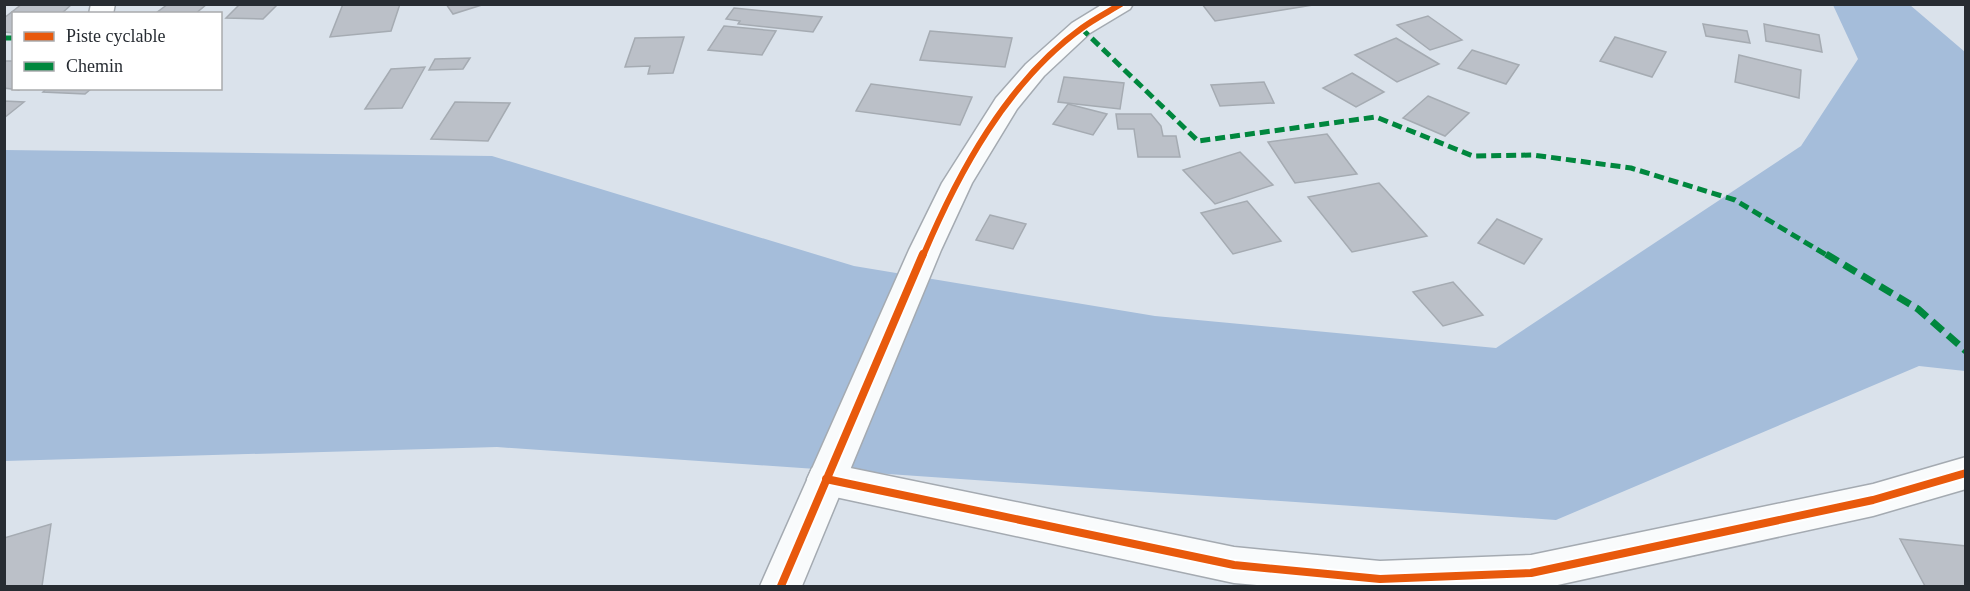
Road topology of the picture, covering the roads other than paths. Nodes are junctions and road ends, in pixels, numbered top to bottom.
1 (1121, 4) edge
2 (1965, 473) edge
3 (826, 479) junction
4 (781, 586) edge

1 - 3 street
2 - 3 street
3 - 4 street

